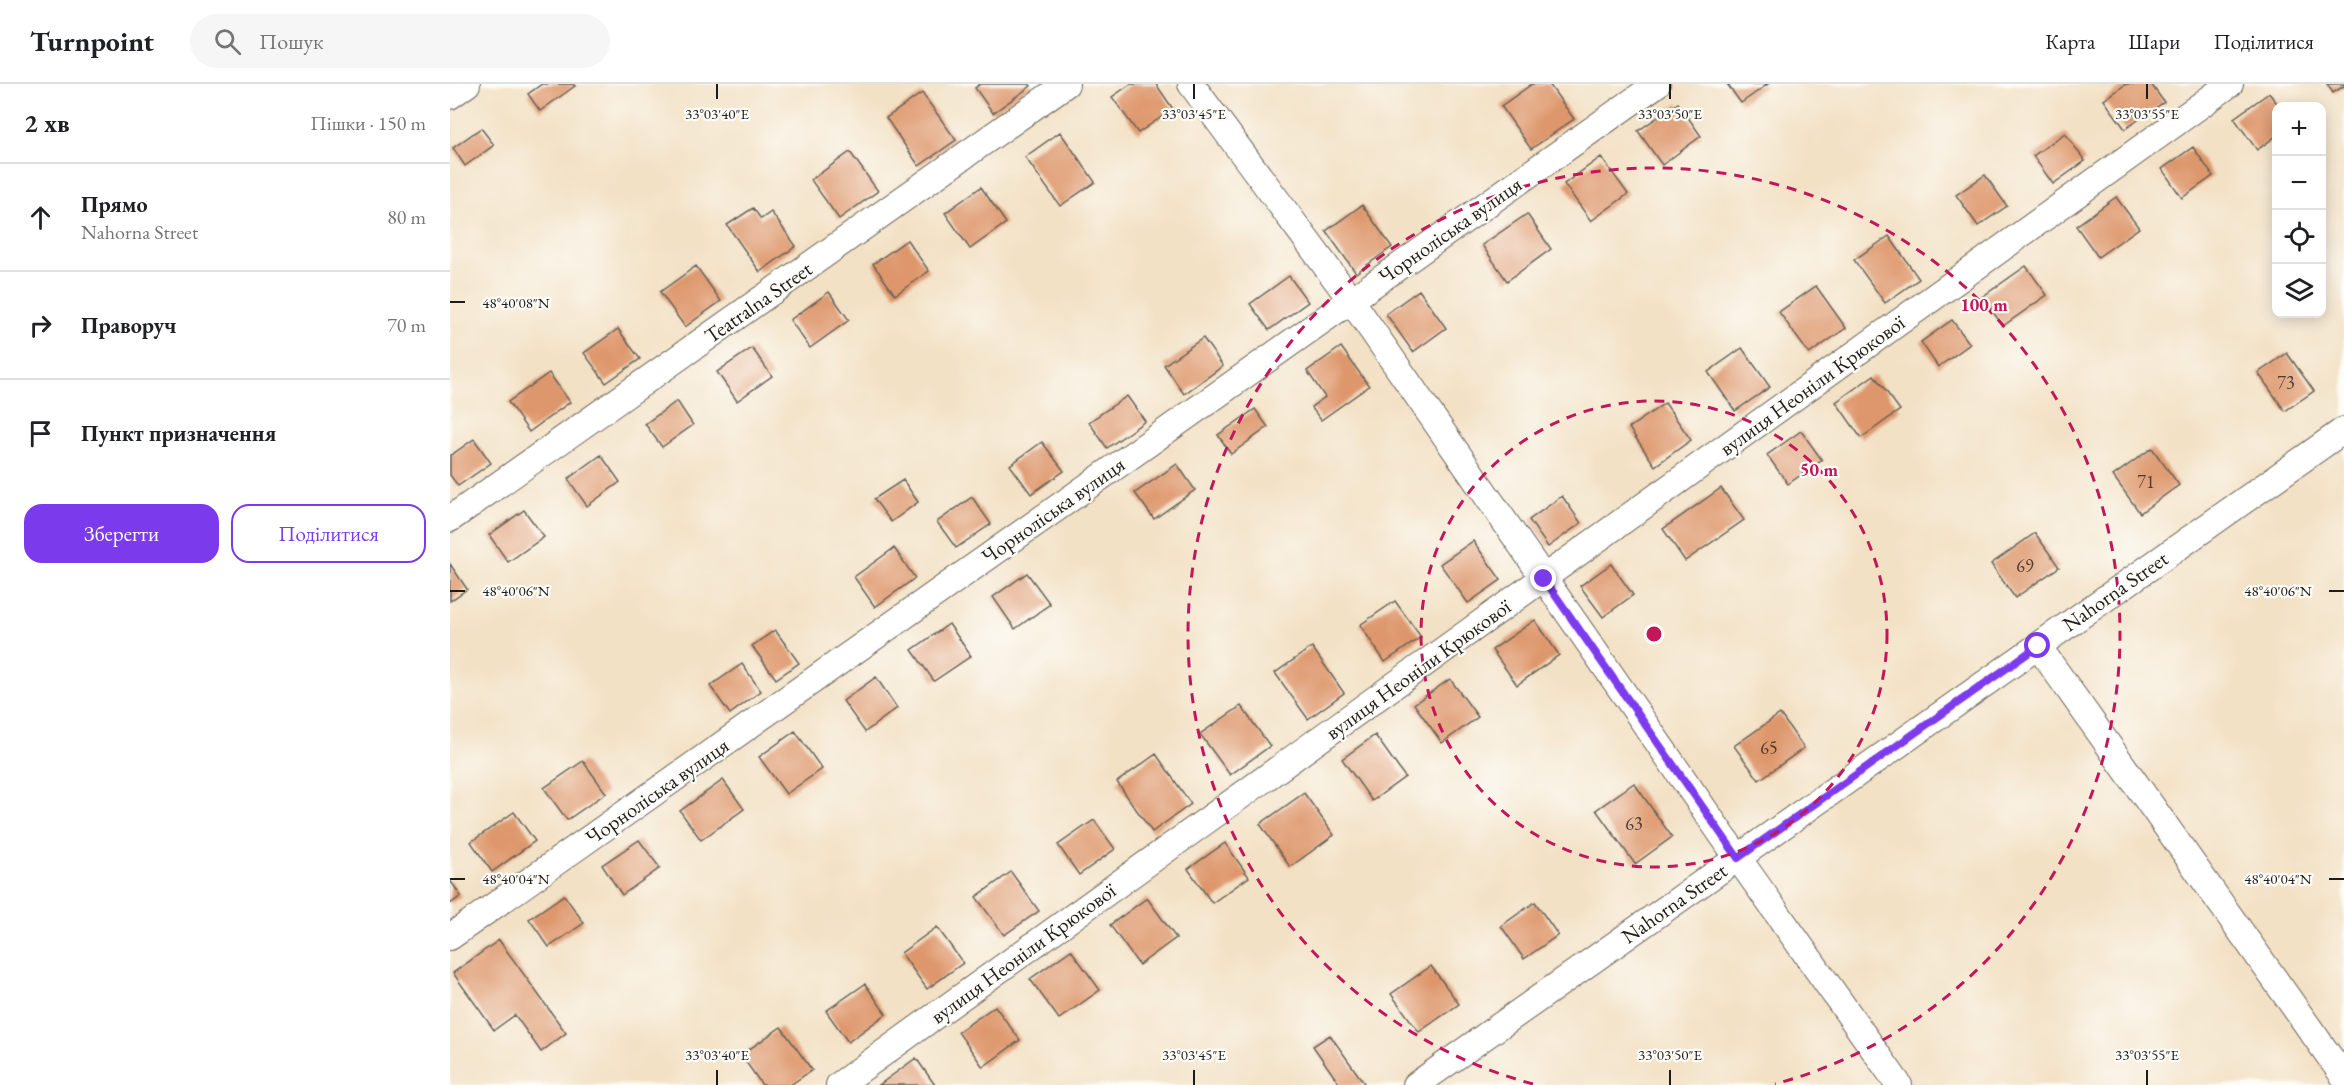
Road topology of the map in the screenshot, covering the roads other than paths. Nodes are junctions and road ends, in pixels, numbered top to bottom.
1 (467, 84) edge
2 (1066, 84) edge
3 (1191, 84) edge
4 (1657, 84) edge
5 (2230, 84) edge
6 (450, 96) edge
7 (1352, 300) junction
8 (2344, 430) edge
9 (450, 519) edge
10 (1544, 579) junction
11 (2038, 646) junction
12 (1738, 858) junction
13 (450, 937) edge
14 (2344, 1077) edge
15 (1424, 1082) edge
16 (839, 1085) edge
17 (1899, 1085) edge

1 - 6 street
2 - 9 street, Teatralna Street
3 - 7 street
4 - 7 street, Чорноліська вулиця
5 - 10 street, вулиця Неоніли Крюкової
7 - 10 street
7 - 13 street, Чорноліська вулиця
8 - 11 street, Nahorna Street
10 - 12 street
10 - 16 street, вулиця Неоніли Крюкової
11 - 12 street, Nahorna Street
11 - 14 street
12 - 15 street, Nahorna Street
12 - 17 street

